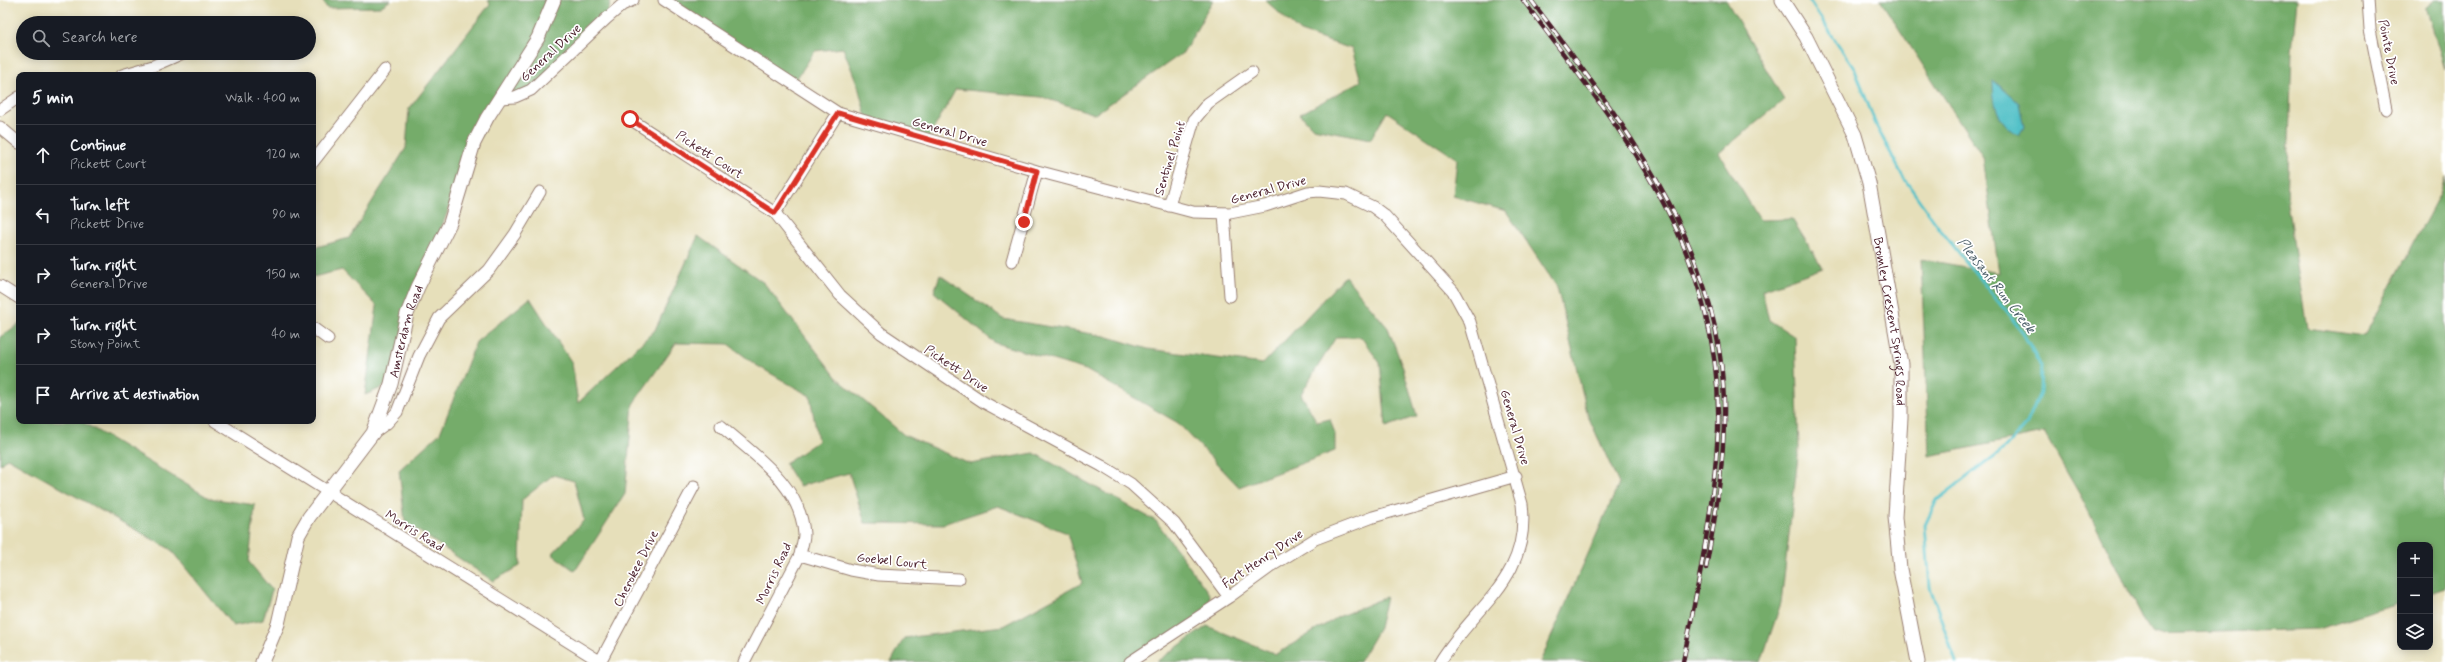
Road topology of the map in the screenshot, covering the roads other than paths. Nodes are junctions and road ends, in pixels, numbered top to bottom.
1 (554, 0) edge
2 (633, 0) edge
3 (664, 0) edge
4 (1782, 0) edge
5 (2368, 0) edge
6 (166, 60) edge
7 (385, 70) dead end
8 (132, 72) edge
9 (1252, 72) dead end
10 (500, 98) junction
11 (16, 99) edge
12 (2386, 109) dead end
13 (0, 110) edge
14 (838, 113) junction
15 (630, 119) dead end
16 (0, 127) edge
17 (16, 140) edge
18 (316, 158) edge
19 (1037, 171) junction
20 (540, 192) dead end
21 (1169, 206) junction
22 (775, 213) junction
23 (1224, 213) junction
24 (1012, 262) dead end
25 (0, 286) edge
26 (16, 296) edge
27 (1230, 296) dead end
28 (316, 330) edge
29 (328, 339) dead end
30 (220, 424) edge
31 (721, 426) dead end
32 (373, 432) junction
33 (1516, 476) junction
34 (694, 486) dead end
35 (329, 492) junction
36 (800, 555) junction
37 (959, 579) dead end
38 (1230, 597) junction
39 (262, 662) edge
40 (600, 662) edge
41 (744, 662) edge
42 (1130, 662) edge
43 (1440, 662) edge
44 (1918, 662) edge

1 - 10 street, Amsterdam Road
2 - 10 street, General Drive
3 - 14 street, General Drive
4 - 44 street, Bromley Crescent Springs Road
5 - 12 street, Pointe Drive
6 - 8 street
7 - 18 street
9 - 21 street, Sentinel Point
10 - 32 street, Amsterdam Road
11 - 13 street
14 - 19 street, General Drive
14 - 22 street
15 - 22 street, Pickett Court
16 - 17 street
19 - 21 street, General Drive
19 - 24 street
20 - 32 street
21 - 23 street, General Drive
22 - 38 street, Pickett Drive
23 - 27 street
23 - 33 street, General Drive
25 - 26 street
28 - 29 street
30 - 35 street, Morris Road
31 - 36 street, Morris Road
32 - 35 street, Amsterdam Road
33 - 38 street, Fort Henry Drive
33 - 43 street, General Drive
34 - 40 street, Cherokee Drive
35 - 39 street, Amsterdam Road
35 - 40 street, Morris Road
36 - 37 street, Goebel Court
36 - 41 street, Morris Road
38 - 42 street, Fort Henry Drive

